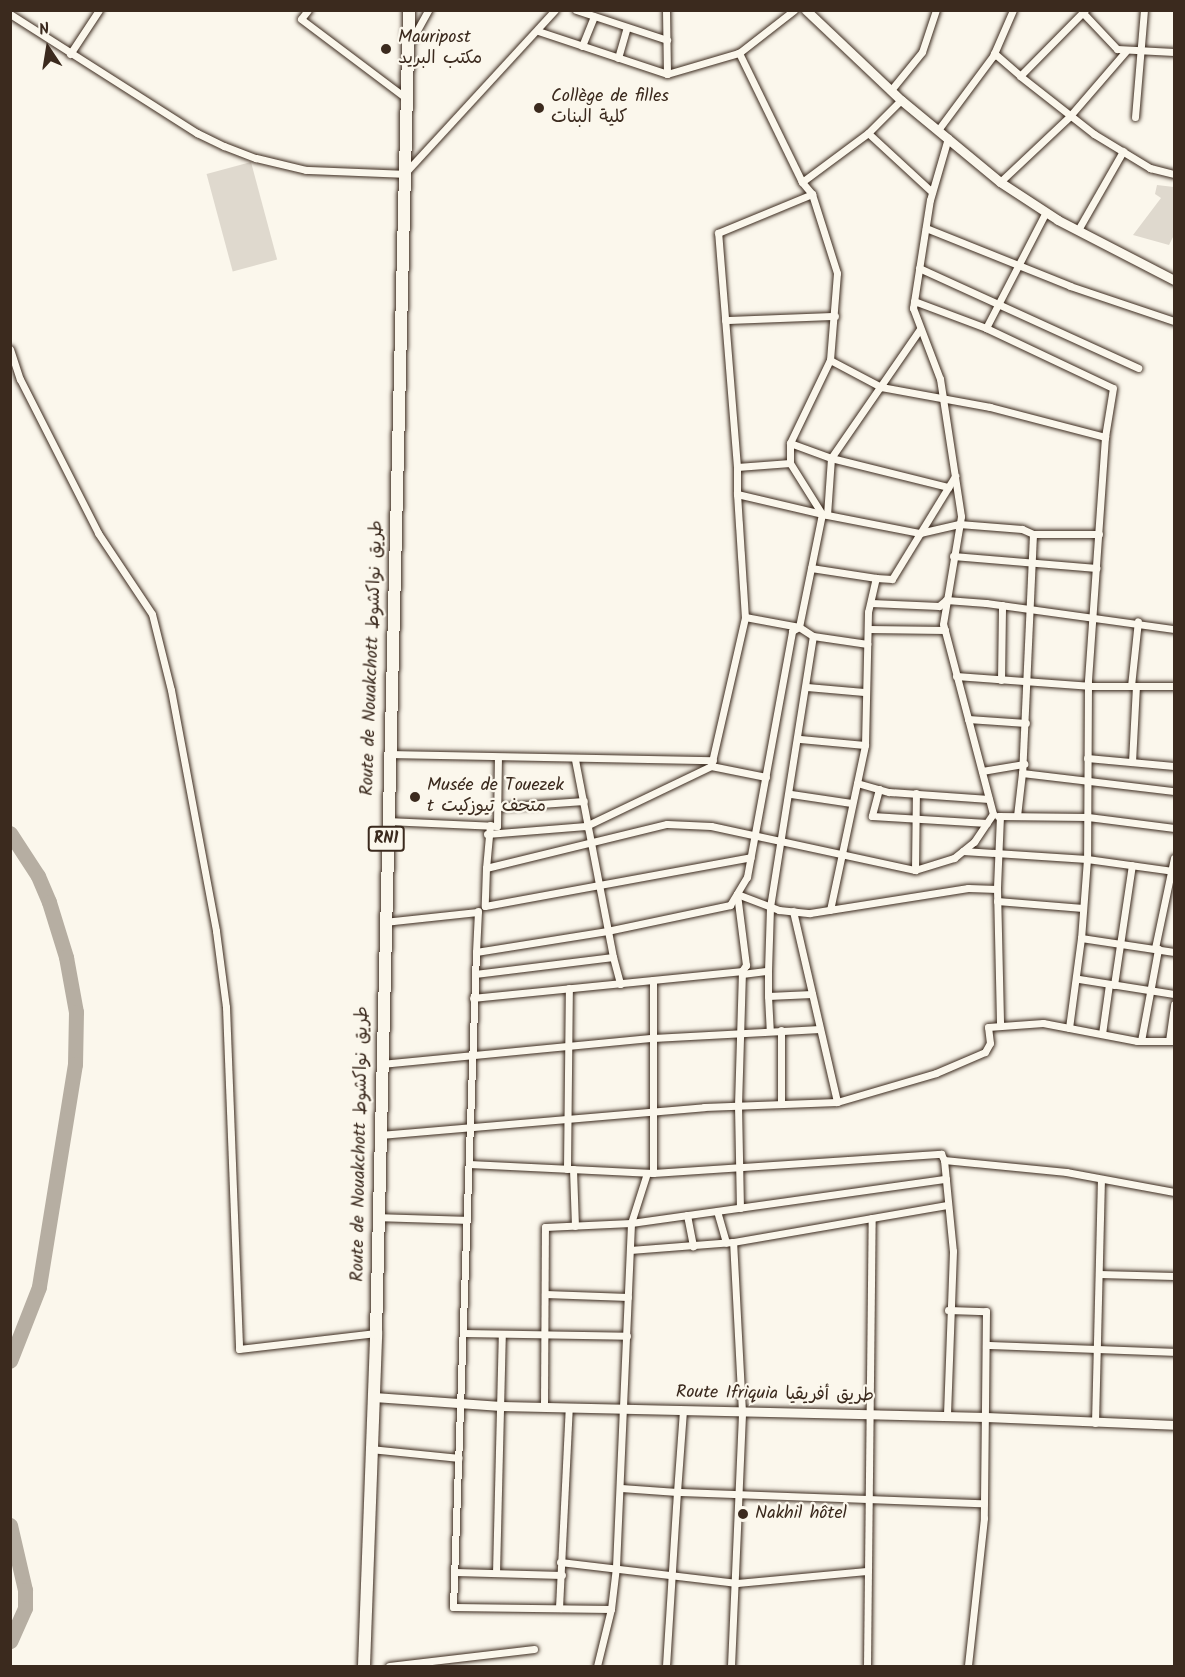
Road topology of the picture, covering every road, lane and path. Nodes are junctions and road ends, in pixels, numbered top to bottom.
1 (99, 10) edge
2 (308, 10) edge
3 (409, 10) edge
4 (428, 10) edge
5 (555, 10) edge
6 (576, 10) edge
7 (666, 10) edge
8 (794, 10) edge
9 (806, 10) edge
10 (936, 10) edge
11 (1012, 10) edge
12 (1144, 10) edge
13 (1084, 12) edge
14 (10, 14) edge
15 (594, 16) junction
16 (627, 27) junction
17 (538, 31) junction
18 (667, 40) junction
19 (408, 45) junction
20 (582, 46) junction
21 (1139, 50) junction
22 (1126, 51) junction
23 (738, 52) junction
24 (1174, 52) edge
25 (994, 53) junction
26 (69, 54) junction
27 (618, 58) junction
28 (667, 74) junction
29 (1020, 76) junction
30 (891, 90) junction
31 (406, 99) junction
32 (901, 100) junction
33 (1069, 117) junction
34 (1135, 117) dead end
35 (938, 130) junction
36 (868, 133) junction
37 (948, 138) junction
38 (1123, 151) junction
39 (404, 174) junction
40 (1174, 174) edge
41 (802, 182) junction
42 (1000, 182) junction
43 (932, 192) junction
44 (812, 194) junction
45 (1046, 212) junction
46 (926, 228) junction
47 (1078, 230) junction
48 (1017, 265) junction
49 (919, 268) junction
50 (1174, 280) edge
51 (914, 301) junction
52 (998, 303) junction
53 (835, 316) junction
54 (725, 320) junction
55 (1174, 321) edge
56 (986, 328) junction
57 (920, 329) junction
58 (10, 349) edge
59 (830, 360) junction
60 (1138, 368) dead end
61 (881, 387) junction
62 (945, 401) junction
63 (1105, 437) junction
64 (790, 443) junction
65 (831, 458) junction
66 (790, 463) junction
67 (737, 467) junction
68 (955, 476) junction
69 (948, 487) junction
70 (737, 494) junction
71 (824, 514) junction
72 (959, 524) junction
73 (920, 533) junction
74 (1033, 534) junction
75 (1099, 534) junction
76 (953, 556) junction
77 (1032, 564) junction
78 (811, 568) junction
79 (1096, 568) junction
80 (876, 578) junction
81 (946, 600) junction
82 (871, 603) junction
83 (1002, 605) junction
84 (1032, 608) junction
85 (1093, 616) junction
86 (745, 617) junction
87 (1138, 621) junction
88 (799, 627) junction
89 (868, 629) junction
90 (1174, 629) edge
91 (945, 630) junction
92 (813, 636) junction
93 (867, 644) junction
94 (956, 676) junction
95 (1000, 680) junction
96 (1029, 682) junction
97 (1088, 683) junction
98 (1133, 686) junction
99 (1174, 686) edge
100 (807, 687) junction
101 (864, 692) junction
102 (968, 720) junction
103 (1026, 723) junction
104 (800, 739) junction
105 (865, 745) junction
106 (388, 754) junction
107 (498, 758) junction
108 (1087, 758) junction
109 (575, 760) junction
110 (1132, 762) junction
111 (712, 763) junction
112 (1024, 764) junction
113 (1174, 766) edge
114 (982, 771) junction
115 (1022, 773) junction
116 (766, 777) junction
117 (1088, 780) junction
118 (857, 783) junction
119 (879, 789) junction
120 (1174, 791) edge
121 (916, 793) junction
122 (791, 794) junction
123 (989, 799) junction
124 (584, 801) junction
125 (852, 803) junction
126 (497, 807) junction
127 (992, 816) junction
128 (1000, 816) junction
129 (1017, 816) junction
130 (1088, 817) junction
131 (913, 819) junction
132 (386, 821) junction
133 (590, 824) junction
134 (987, 824) junction
135 (490, 825) junction
136 (1174, 828) edge
137 (487, 834) junction
138 (756, 835) junction
139 (783, 841) junction
140 (592, 843) junction
141 (963, 851) junction
142 (999, 855) junction
143 (844, 856) junction
144 (751, 857) junction
145 (1174, 858) edge
146 (1087, 859) junction
147 (1132, 865) junction
148 (486, 868) junction
149 (915, 870) junction
150 (1173, 871) edge
151 (599, 883) junction
152 (997, 889) junction
153 (737, 894) junction
154 (997, 901) junction
155 (485, 906) junction
156 (770, 907) junction
157 (1083, 908) junction
158 (830, 910) junction
159 (793, 911) junction
160 (477, 912) junction
161 (384, 922) junction
162 (608, 931) junction
163 (1081, 938) junction
164 (1120, 943) junction
165 (1157, 949) junction
166 (476, 952) junction
167 (1174, 952) edge
168 (613, 957) junction
169 (768, 971) junction
170 (742, 972) junction
171 (475, 974) junction
172 (1079, 979) junction
173 (653, 980) junction
174 (620, 984) junction
175 (1111, 984) junction
176 (569, 988) junction
177 (1150, 991) junction
178 (812, 994) junction
179 (1174, 994) edge
180 (768, 996) junction
181 (473, 998) junction
182 (1174, 1004) edge
183 (1000, 1026) junction
184 (1069, 1028) junction
185 (820, 1029) junction
186 (781, 1030) junction
187 (770, 1031) junction
188 (740, 1033) junction
189 (1102, 1034) junction
190 (653, 1038) junction
191 (1141, 1041) junction
192 (1172, 1041) edge
193 (570, 1046) junction
194 (472, 1055) junction
195 (381, 1064) junction
196 (837, 1102) junction
197 (781, 1103) junction
198 (738, 1105) junction
199 (653, 1111) junction
200 (569, 1117) junction
201 (470, 1125) junction
202 (378, 1135) junction
203 (944, 1160) junction
204 (469, 1164) junction
205 (739, 1168) junction
206 (570, 1169) junction
207 (650, 1173) junction
208 (946, 1179) junction
209 (1101, 1179) junction
210 (1174, 1191) edge
211 (948, 1205) junction
212 (740, 1208) junction
213 (717, 1211) junction
214 (687, 1215) junction
215 (377, 1217) junction
216 (872, 1218) junction
217 (467, 1220) junction
218 (631, 1222) junction
219 (575, 1226) junction
220 (729, 1243) junction
221 (693, 1246) junction
222 (630, 1250) junction
223 (1099, 1274) junction
224 (1174, 1276) edge
225 (545, 1294) junction
226 (628, 1297) junction
227 (948, 1310) junction
228 (376, 1333) junction
229 (463, 1333) junction
230 (502, 1334) junction
231 (545, 1335) junction
232 (627, 1336) junction
233 (986, 1345) junction
234 (1097, 1351) junction
235 (1174, 1352) edge
236 (374, 1397) junction
237 (460, 1404) junction
238 (501, 1406) junction
239 (544, 1407) junction
240 (569, 1407) junction
241 (625, 1408) junction
242 (683, 1410) junction
243 (742, 1412) junction
244 (870, 1414) junction
245 (986, 1416) junction
246 (947, 1417) junction
247 (1095, 1424) junction
248 (1174, 1425) edge
249 (371, 1449) junction
250 (459, 1458) junction
251 (621, 1488) junction
252 (677, 1492) junction
253 (739, 1494) junction
254 (866, 1502) junction
255 (984, 1503) junction
256 (560, 1562) junction
257 (616, 1567) junction
258 (866, 1571) junction
259 (455, 1572) junction
260 (496, 1573) junction
261 (671, 1573) junction
262 (562, 1575) junction
263 (737, 1583) junction
264 (559, 1608) junction
265 (611, 1609) junction
266 (534, 1649) dead end
267 (364, 1666) edge
268 (389, 1666) edge
269 (597, 1666) edge
270 (666, 1666) edge
271 (731, 1666) edge
272 (867, 1666) edge
273 (968, 1666) edge

1 - 26 street
2 - 31 street
3 - 19 highway, Route de Nouakchott طريق نواكشوط / RN1
4 - 19 street
5 - 17 street
6 - 15 street
7 - 18 street
8 - 23 street
9 - 30 street
10 - 30 street
11 - 25 street
12 - 21 street
13 - 22 street
13 - 29 street
14 - 26 street
15 - 16 street
15 - 20 street
16 - 18 street
16 - 27 street
17 - 20 street
17 - 39 street
18 - 28 street
19 - 31 highway, Route de Nouakchott طريق نواكشوط / RN1
20 - 27 street
21 - 22 street
21 - 24 street
21 - 34 street
22 - 33 street
23 - 28 street
23 - 41 street
25 - 29 street
25 - 35 street
26 - 39 street
27 - 28 street
29 - 33 street
30 - 32 street
31 - 39 highway, Route de Nouakchott طريق نواكشوط / RN1
32 - 35 street
32 - 36 street
33 - 38 street
33 - 42 street
35 - 37 street
36 - 41 street
36 - 43 street
37 - 42 street
37 - 43 street
38 - 40 street
38 - 47 street
39 - 106 highway, Route de Nouakchott طريق نواكشوط / RN1
41 - 44 street
42 - 45 street
43 - 46 street
44 - 53 street
44 - 54 street
45 - 47 street
45 - 48 street
46 - 48 street
46 - 49 street
47 - 50 street
48 - 52 street
48 - 55 street
49 - 51 street
49 - 52 street
51 - 56 street
51 - 57 street
52 - 56 street
52 - 60 street
53 - 54 street
53 - 59 street
54 - 67 street
56 - 63 street
57 - 61 street
57 - 62 street
58 - 228 street
59 - 61 street
59 - 64 street
61 - 62 street
61 - 65 street
62 - 63 street
62 - 68 street
63 - 75 street
64 - 65 street
64 - 66 street
65 - 69 street
65 - 71 street
66 - 67 street
66 - 71 street
67 - 70 street
68 - 69 street
68 - 72 street
69 - 73 street
70 - 71 street
70 - 86 street
71 - 73 street
71 - 78 street
72 - 73 street
72 - 74 street
72 - 76 street
73 - 80 street
74 - 75 street
74 - 77 street
75 - 79 street
76 - 77 street
76 - 81 street
77 - 79 street
77 - 84 street
78 - 80 street
78 - 88 street
79 - 85 street
80 - 82 street
81 - 82 street
81 - 83 street
81 - 91 street
82 - 89 street
83 - 84 street
83 - 95 street
84 - 85 street
84 - 96 street
85 - 87 street
85 - 97 street
86 - 88 street
86 - 111 street
87 - 90 street
87 - 98 street
88 - 92 street
88 - 116 street
89 - 91 street
89 - 93 street
91 - 94 street
92 - 93 street
92 - 100 street
93 - 101 street
94 - 95 street
94 - 102 street
95 - 96 street
96 - 97 street
96 - 103 street
97 - 98 street
97 - 108 street
98 - 99 street
98 - 110 street
100 - 101 street
100 - 104 street
101 - 105 street
102 - 103 street
102 - 114 street
103 - 112 street
104 - 105 street
104 - 122 street
105 - 118 street
106 - 107 street
106 - 132 highway, Route de Nouakchott طريق نواكشوط / RN1
107 - 109 street
107 - 126 street
108 - 110 street
108 - 117 street
109 - 111 street
109 - 124 street
110 - 113 street
111 - 116 street
111 - 133 street
112 - 114 street
112 - 115 street
114 - 123 street
115 - 117 street
115 - 129 street
116 - 138 street
117 - 120 street
117 - 130 street
118 - 119 street
118 - 125 street
119 - 121 street
119 - 131 street
121 - 123 street
121 - 131 street
122 - 125 street
122 - 139 street
123 - 127 street
124 - 126 street
124 - 133 street
125 - 143 street
126 - 135 street
127 - 128 street
127 - 134 street
128 - 129 street
128 - 142 street
129 - 130 street
130 - 136 street
130 - 146 street
131 - 134 street
131 - 149 street
132 - 135 street
132 - 161 highway, Route de Nouakchott طريق نواكشوط / RN1
133 - 137 street
133 - 140 street
134 - 141 street
135 - 137 street
137 - 148 street
138 - 139 street
138 - 140 street
138 - 144 street
139 - 143 street
139 - 156 street
140 - 148 street
140 - 151 street
141 - 142 street
141 - 149 street
142 - 146 street
142 - 152 street
143 - 149 street
143 - 158 street
144 - 151 street
144 - 153 street
145 - 150 street
146 - 147 street
146 - 157 street
147 - 150 street
147 - 164 street
148 - 155 street
150 - 165 street
151 - 155 street
151 - 162 street
152 - 154 street
152 - 158 street
153 - 156 street
153 - 162 street
153 - 170 street
154 - 157 street
154 - 183 street
155 - 160 street
156 - 159 street
156 - 169 street
157 - 163 street
158 - 159 street
159 - 178 street
160 - 161 street
160 - 166 street
161 - 195 highway, Route de Nouakchott طريق نواكشوط / RN1
162 - 166 street
162 - 168 street
163 - 164 street
163 - 172 street
164 - 165 street
164 - 175 street
165 - 167 street
165 - 177 street
166 - 171 street
168 - 171 street
168 - 174 street
169 - 170 street
169 - 180 street
170 - 173 street
170 - 188 street
171 - 181 street
172 - 175 street
172 - 184 street
173 - 174 street
173 - 190 street
174 - 176 street
175 - 177 street
175 - 189 street
176 - 181 street
176 - 193 street
177 - 179 street
177 - 191 street
178 - 180 street
178 - 185 street
180 - 187 street
181 - 194 street
182 - 192 street
183 - 184 street
183 - 196 street
184 - 189 street
185 - 186 street
185 - 196 street
186 - 187 street
186 - 197 street
187 - 188 street
188 - 190 street
188 - 198 street
189 - 191 street
190 - 193 street
190 - 199 street
191 - 192 street
193 - 194 street
193 - 200 street
194 - 195 street
194 - 201 street
195 - 202 highway, Route de Nouakchott طريق نواكشوط / RN1
196 - 197 street
197 - 198 street
198 - 199 street
198 - 205 street
199 - 200 street
199 - 207 street
200 - 201 street
200 - 206 street
201 - 202 street
201 - 204 street
202 - 215 highway, Route de Nouakchott طريق نواكشوط / RN1
203 - 205 street
203 - 208 street
203 - 209 street
204 - 206 street
204 - 217 street
205 - 207 street
205 - 212 street
206 - 207 street
206 - 219 street
207 - 218 street
208 - 211 street
208 - 212 street
209 - 210 street
209 - 223 street
211 - 216 street
211 - 227 street
212 - 213 street
213 - 214 street
213 - 220 street
214 - 218 street
214 - 221 street
215 - 217 street
215 - 228 highway, Route de Nouakchott طريق نواكشوط / RN1
216 - 220 street
216 - 244 street
217 - 229 street
218 - 219 street
218 - 222 street
219 - 225 street
220 - 221 street
220 - 243 street
221 - 222 street
222 - 226 street
223 - 224 street
223 - 234 street
225 - 226 street
225 - 231 street
226 - 232 street
227 - 233 street
227 - 246 street
228 - 236 highway, Route de Nouakchott طريق نواكشوط / RN1
229 - 230 street
229 - 237 street
230 - 231 street
230 - 238 street
231 - 232 street
231 - 239 street
232 - 241 street
233 - 234 street
233 - 245 street
234 - 235 street
234 - 247 street
236 - 237 street, Route Ifriquia طريق أفريقيا
236 - 249 highway, Route de Nouakchott طريق نواكشوط / RN1
237 - 238 street, Route Ifriquia طريق أفريقيا
237 - 250 street
238 - 239 street, Route Ifriquia طريق أفريقيا
238 - 260 street
239 - 240 street, Route Ifriquia طريق أفريقيا
240 - 241 street, Route Ifriquia طريق أفريقيا
240 - 256 street
241 - 242 street, Route Ifriquia طريق أفريقيا
241 - 251 street
242 - 243 street, Route Ifriquia طريق أفريقيا
242 - 252 street
243 - 244 street, Route Ifriquia طريق أفريقيا
243 - 253 street
244 - 246 street, Route Ifriquia طريق أفريقيا
244 - 254 street
245 - 246 street, Route Ifriquia طريق أفريقيا
245 - 247 street, Route Ifriquia طريق أفريقيا
245 - 255 street
247 - 248 street, Route Ifriquia طريق أفريقيا
249 - 250 street
249 - 267 highway, Route de Nouakchott طريق نواكشوط / RN1
250 - 259 street
251 - 252 street
251 - 257 street
252 - 253 street
252 - 261 street
253 - 254 street
253 - 263 street
254 - 255 street
254 - 258 street
255 - 273 street
256 - 257 street
256 - 262 street
257 - 261 street
257 - 265 street
258 - 263 street
258 - 272 street
259 - 260 street
259 - 264 street
260 - 262 street
261 - 263 street
261 - 270 street
262 - 264 street
263 - 271 street
264 - 265 street
265 - 269 street
266 - 268 street

